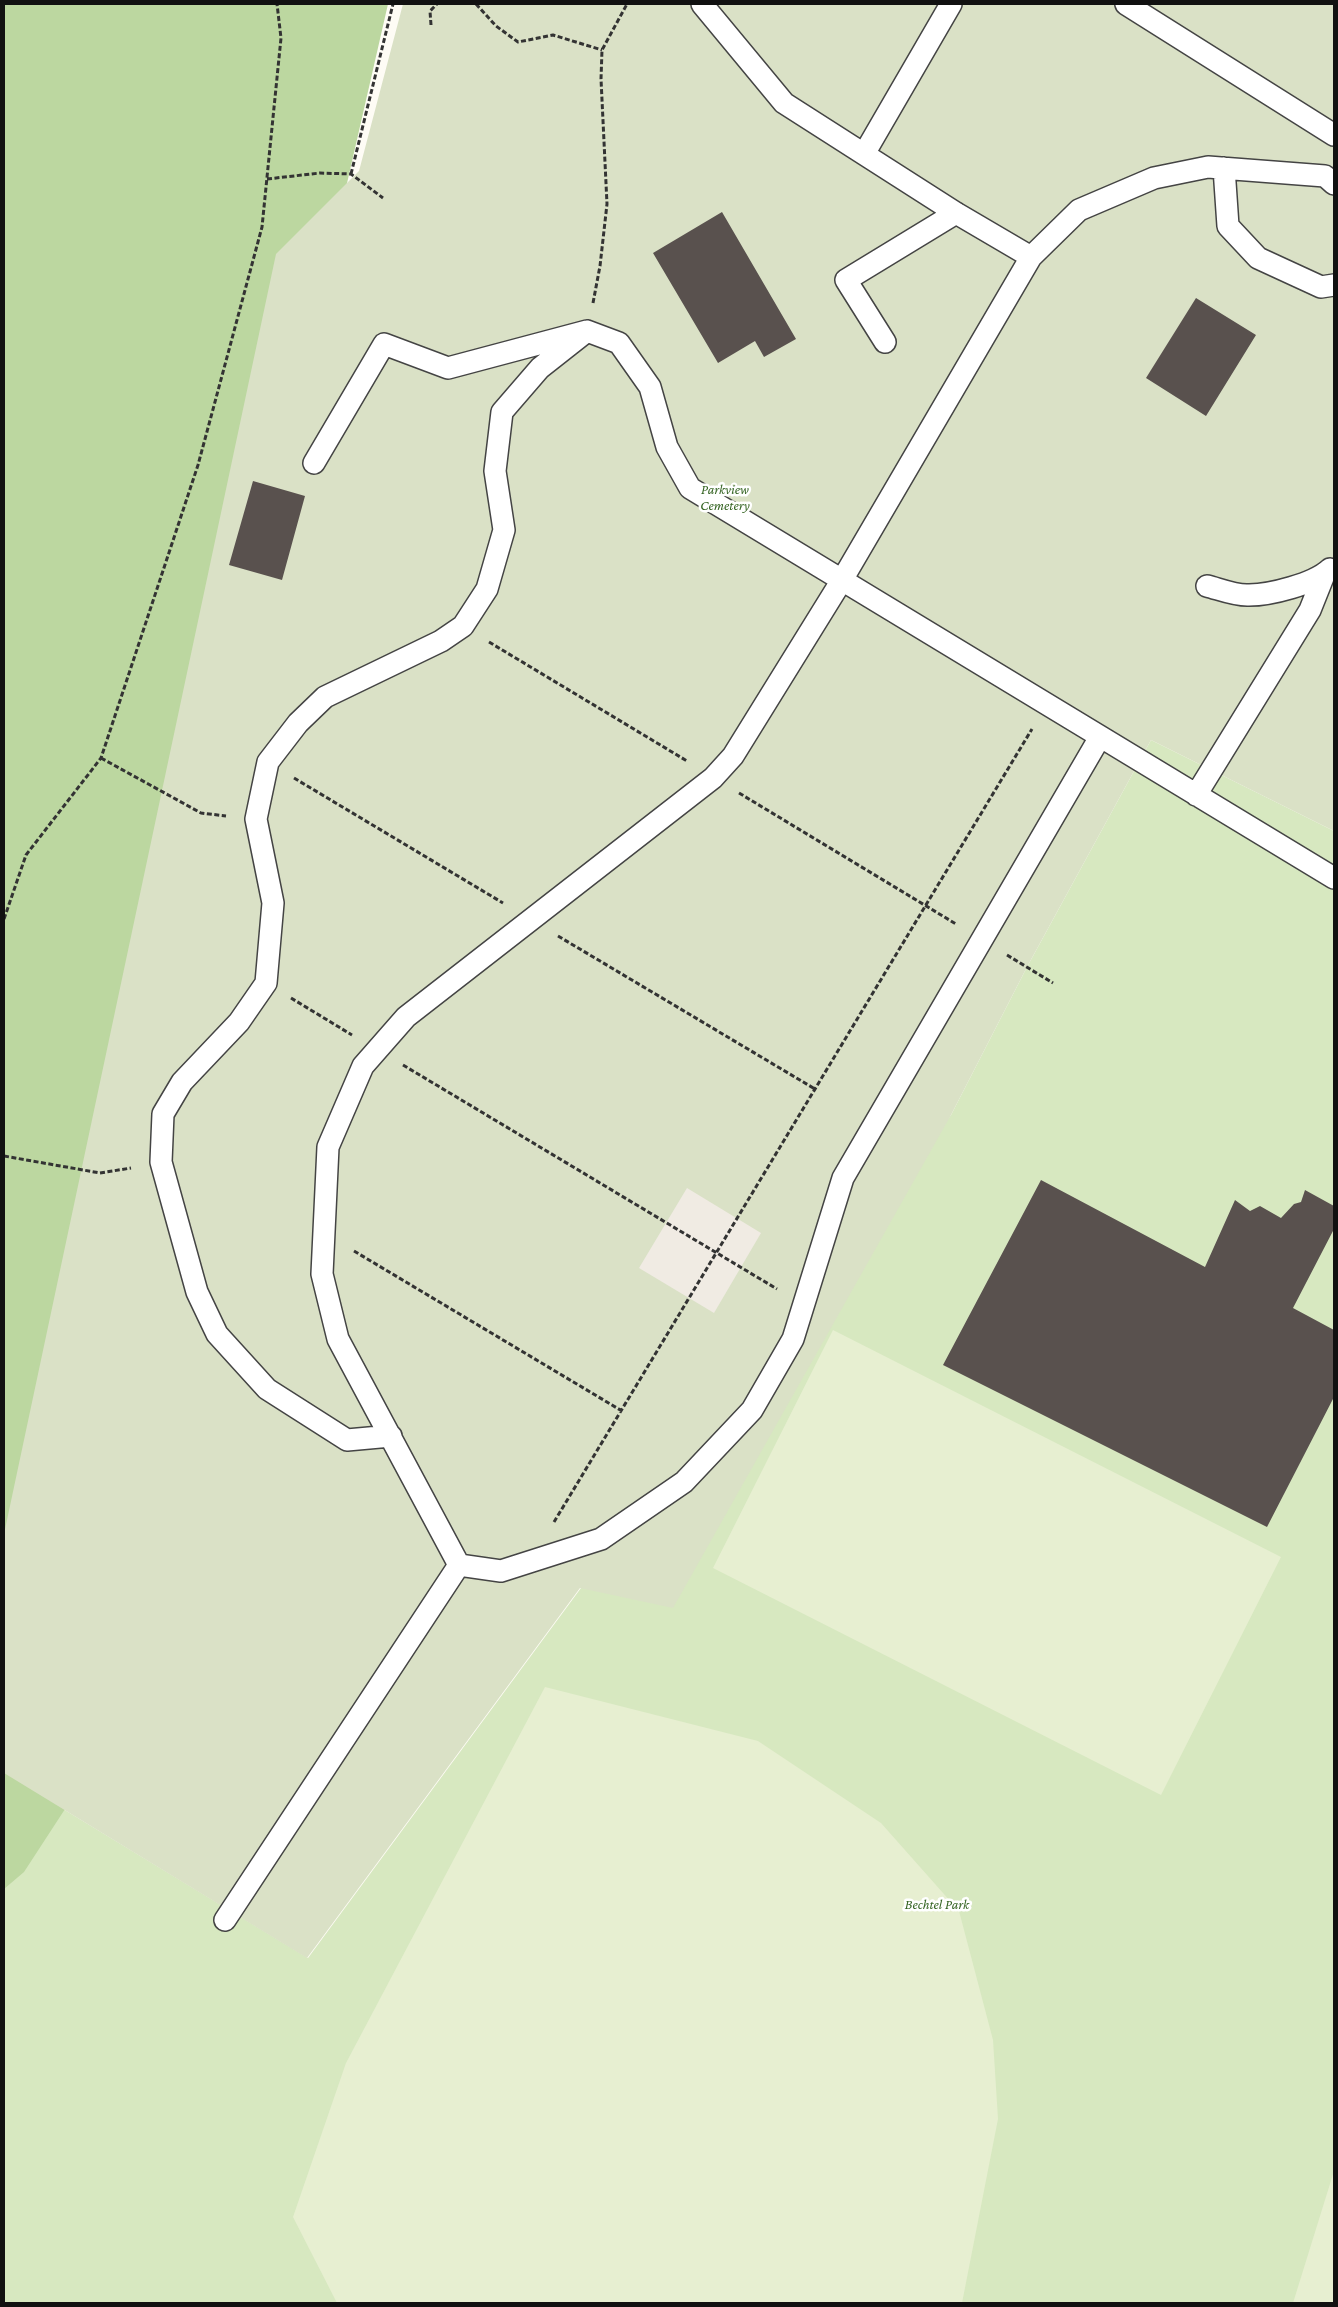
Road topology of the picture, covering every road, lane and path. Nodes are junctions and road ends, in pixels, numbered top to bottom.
1 (277, 4) edge
2 (393, 4) edge
3 (437, 4) edge
4 (476, 4) edge
5 (627, 4) edge
6 (702, 4) edge
7 (951, 4) edge
8 (1126, 4) edge
9 (431, 25) dead end
10 (602, 50) junction
11 (1334, 135) edge
12 (864, 154) junction
13 (1224, 168) junction
14 (351, 174) junction
15 (1331, 174) edge
16 (267, 179) junction
17 (383, 198) dead end
18 (956, 213) junction
19 (1031, 257) junction
20 (1334, 285) edge
21 (587, 330) junction
22 (885, 342) dead end
23 (314, 463) dead end
24 (1329, 570) edge
25 (842, 580) junction
26 (1207, 586) dead end
27 (463, 626) junction
28 (1046, 705) junction
29 (1100, 737) junction
30 (101, 758) junction
31 (713, 778) junction
32 (1196, 795) junction
33 (256, 819) junction
34 (1334, 878) edge
35 (925, 906) junction
36 (4, 919) edge
37 (981, 939) junction
38 (266, 983) junction
39 (1053, 983) dead end
40 (377, 1050) junction
41 (4, 1156) edge
42 (161, 1162) junction
43 (324, 1233) junction
44 (717, 1252) junction
45 (804, 1304) junction
46 (622, 1411) junction
47 (391, 1436) junction
48 (531, 1561) junction
49 (459, 1565) junction
50 (225, 1920) dead end

1 - 16 path
2 - 14 path
3 - 9 path
4 - 10 path
5 - 10 path
6 - 12 lane
7 - 12 lane
8 - 11 lane
10 - 21 path
12 - 18 lane
13 - 15 lane
13 - 19 lane
13 - 20 lane
14 - 16 path
14 - 17 path
16 - 30 path
18 - 19 lane
18 - 22 lane
19 - 25 lane
21 - 23 lane
21 - 25 lane
21 - 27 lane
24 - 26 lane
24 - 32 lane
25 - 28 lane
25 - 31 lane
27 - 31 path
27 - 33 lane
28 - 29 lane
28 - 35 path
29 - 32 lane
29 - 37 lane
30 - 33 path
30 - 36 path
31 - 35 path
31 - 40 lane
32 - 34 lane
33 - 38 lane
35 - 37 path
35 - 44 path
37 - 39 path
37 - 45 lane
38 - 40 path
38 - 42 lane
40 - 43 lane
40 - 44 path
41 - 42 path
42 - 47 lane
43 - 46 path
43 - 47 lane
44 - 45 path
44 - 46 path
45 - 48 lane
46 - 48 path
47 - 49 lane
48 - 49 lane
49 - 50 lane

